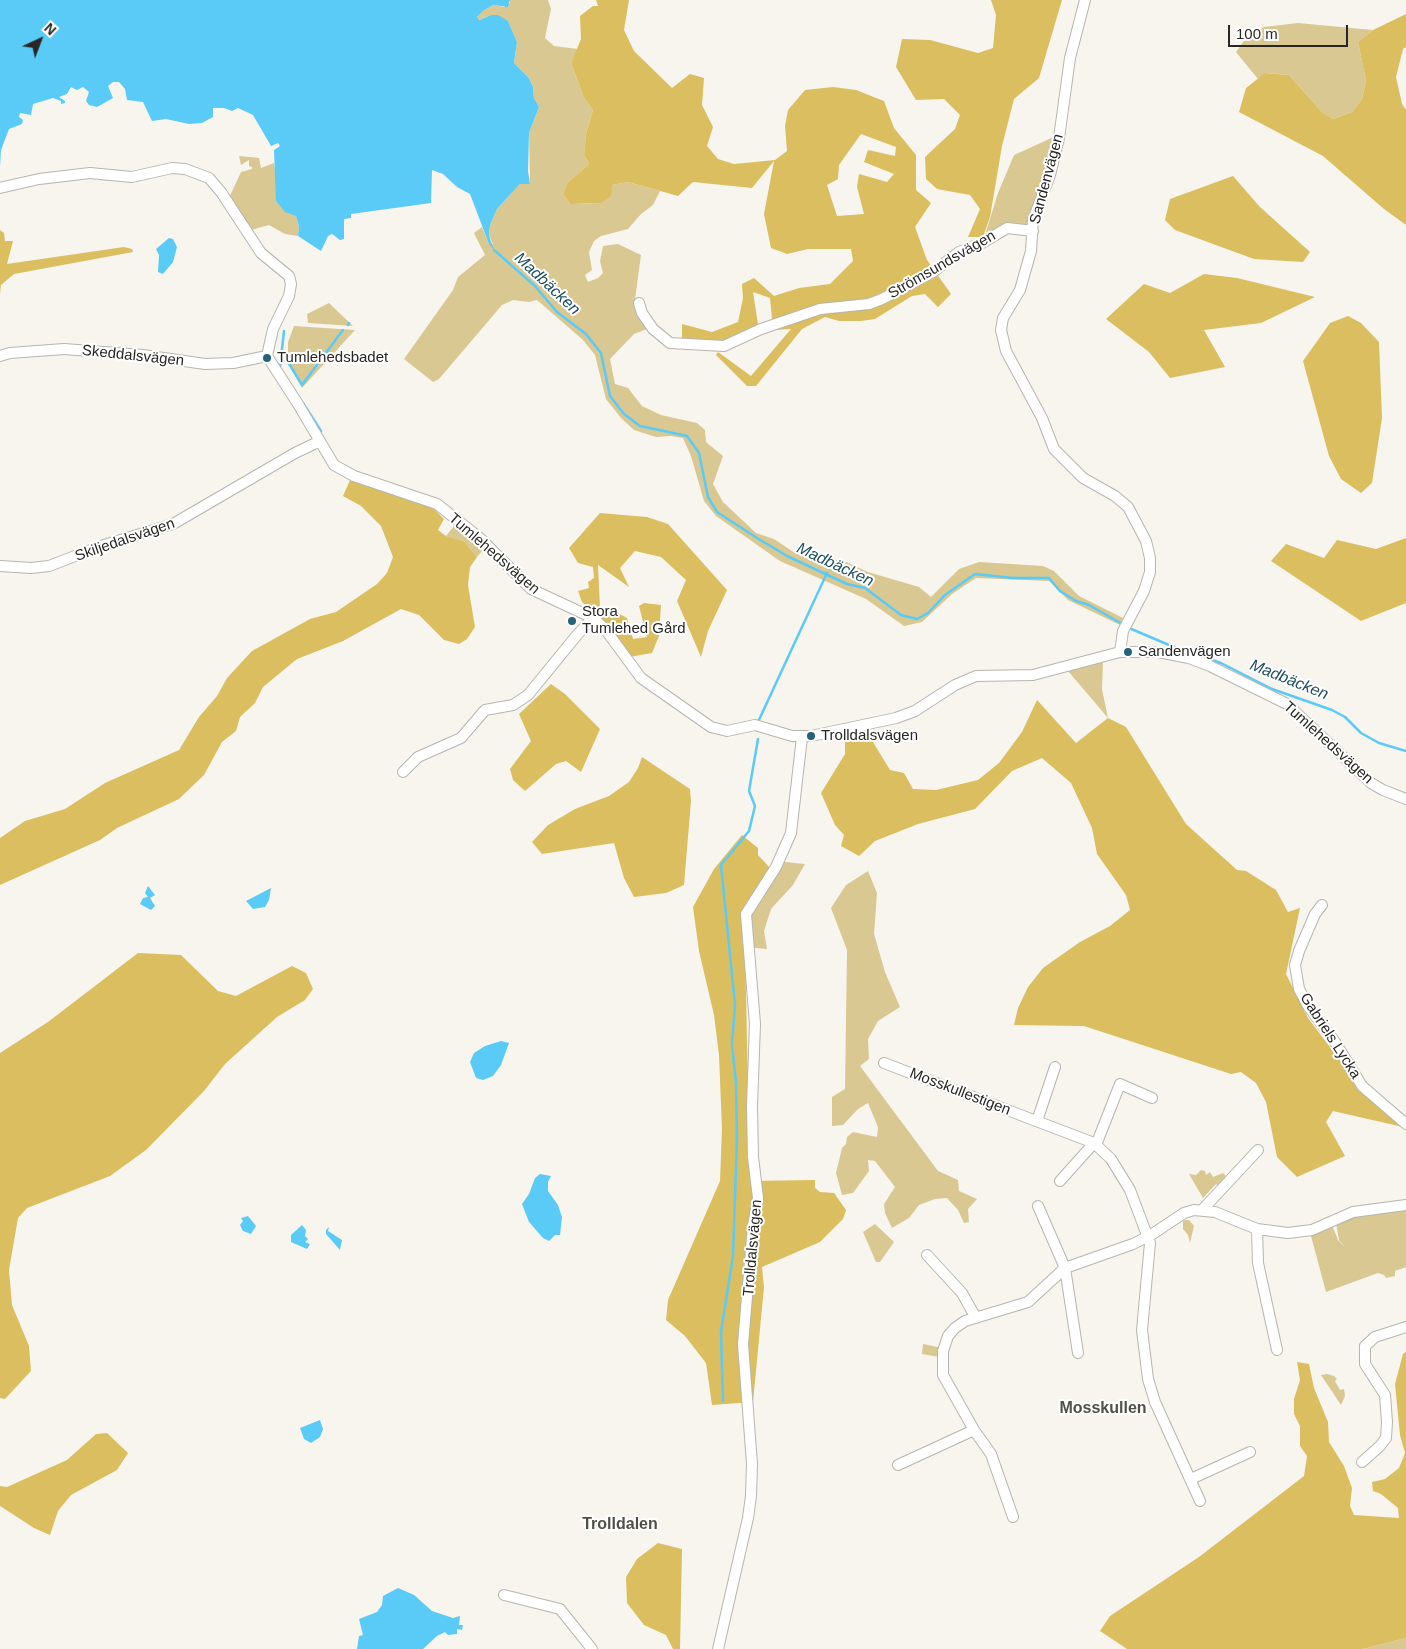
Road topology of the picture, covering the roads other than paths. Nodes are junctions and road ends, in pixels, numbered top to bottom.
1 (1085, 0) edge
2 (0, 188) edge
3 (1032, 231) junction
4 (639, 303) dead end
5 (0, 356) edge
6 (267, 356) junction
7 (320, 441) junction
8 (0, 566) edge
9 (593, 618) junction
10 (1120, 652) junction
11 (802, 737) junction
12 (403, 772) dead end
13 (1406, 798) edge
14 (1322, 905) dead end
15 (884, 1063) dead end
16 (1055, 1067) dead end
17 (1152, 1098) dead end
18 (1037, 1121) junction
19 (1406, 1124) edge
20 (1095, 1144) junction
21 (1258, 1150) dead end
22 (1060, 1181) dead end
23 (1406, 1205) edge
24 (1038, 1206) dead end
25 (1203, 1209) junction
26 (1257, 1229) junction
27 (1148, 1237) junction
28 (926, 1255) dead end
29 (1065, 1268) junction
30 (976, 1318) junction
31 (1406, 1326) edge
32 (1277, 1350) dead end
33 (1078, 1353) dead end
34 (974, 1430) junction
35 (1250, 1452) dead end
36 (1362, 1462) dead end
37 (898, 1465) dead end
38 (1191, 1479) junction
39 (1200, 1500) dead end
40 (1013, 1517) dead end
41 (504, 1595) dead end
42 (592, 1649) edge
43 (718, 1649) edge

1 - 3 street, Sandenvägen
2 - 6 street
3 - 4 street, Strömsundsvägen
3 - 10 street, Sandenvägen
5 - 6 street, Skeddalsvägen
6 - 7 street, Tumlehedsvägen
7 - 8 street, Skiljedalsvägen
7 - 9 street, Tumlehedsvägen
9 - 11 street, Tumlehedsvägen
9 - 12 street
10 - 11 street, Tumlehedsvägen
10 - 13 street, Tumlehedsvägen
11 - 43 street, Trolldalsvägen
14 - 19 street, Gabriels Lycka
15 - 18 street, Mosskullestigen
16 - 18 street
17 - 20 street
18 - 20 street, Mosskullestigen
20 - 22 street
20 - 27 street, Mosskullestigen
21 - 25 street
23 - 26 street
24 - 29 street
25 - 26 street
25 - 27 street
26 - 32 street
27 - 29 street
27 - 38 street, Mosskullestigen
28 - 30 street
29 - 30 street
29 - 33 street
30 - 34 street
31 - 36 street
34 - 37 street
34 - 40 street
35 - 38 street
38 - 39 street, Mosskullestigen
41 - 42 street

